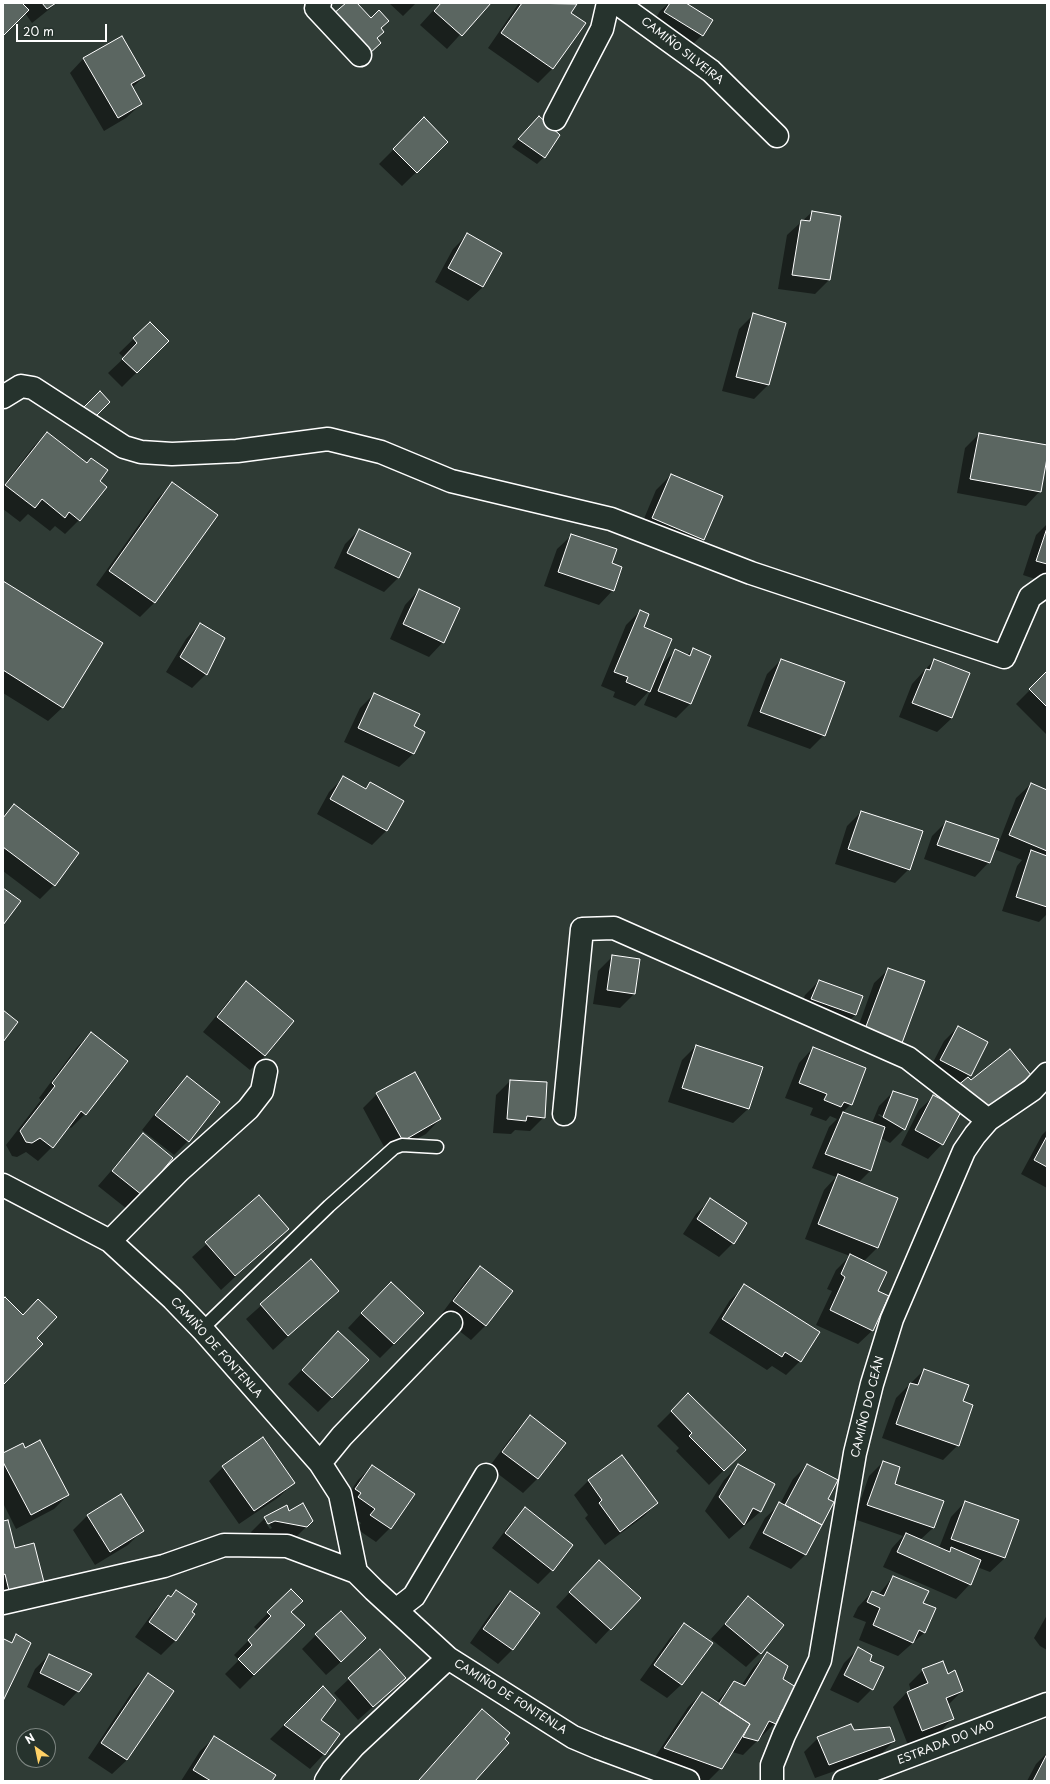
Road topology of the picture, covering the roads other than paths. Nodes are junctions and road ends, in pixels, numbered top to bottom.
1 (320, 3) edge
2 (608, 3) edge
3 (617, 3) edge
4 (360, 55) dead end
5 (555, 119) dead end
6 (778, 136) dead end
7 (3, 397) edge
8 (1047, 585) edge
9 (266, 1070) dead end
10 (1047, 1074) edge
11 (564, 1114) dead end
12 (988, 1120) junction
13 (437, 1147) dead end
14 (3, 1185) edge
15 (110, 1241) junction
16 (451, 1323) dead end
17 (202, 1329) junction
18 (320, 1463) junction
19 (486, 1475) dead end
20 (356, 1572) junction
21 (3, 1603) edge
22 (396, 1610) junction
23 (448, 1658) junction
24 (1047, 1704) edge
25 (326, 1781) edge
26 (688, 1781) edge
27 (772, 1781) edge
28 (844, 1781) edge

1 - 4 street
2 - 5 street
3 - 6 street, CAMIÑO SILVEIRA
7 - 8 street
9 - 15 street
10 - 12 street, CAMIÑO DO CEÁN
11 - 12 street
12 - 27 street, CAMIÑO DO CEÁN
13 - 17 lane
14 - 15 street, CAMIÑO DE FONTENLA
15 - 17 street, CAMIÑO DE FONTENLA
16 - 18 street
17 - 18 street, CAMIÑO DE FONTENLA
18 - 20 street, CAMIÑO DE FONTENLA
19 - 22 street
20 - 21 street, CAMIÑO DE FONTENLA
20 - 22 street, CAMIÑO DE FONTENLA
22 - 23 street, CAMIÑO DE FONTENLA
23 - 25 street
23 - 26 street, CAMIÑO DE FONTENLA
24 - 28 street, ESTRADA DO VAO

